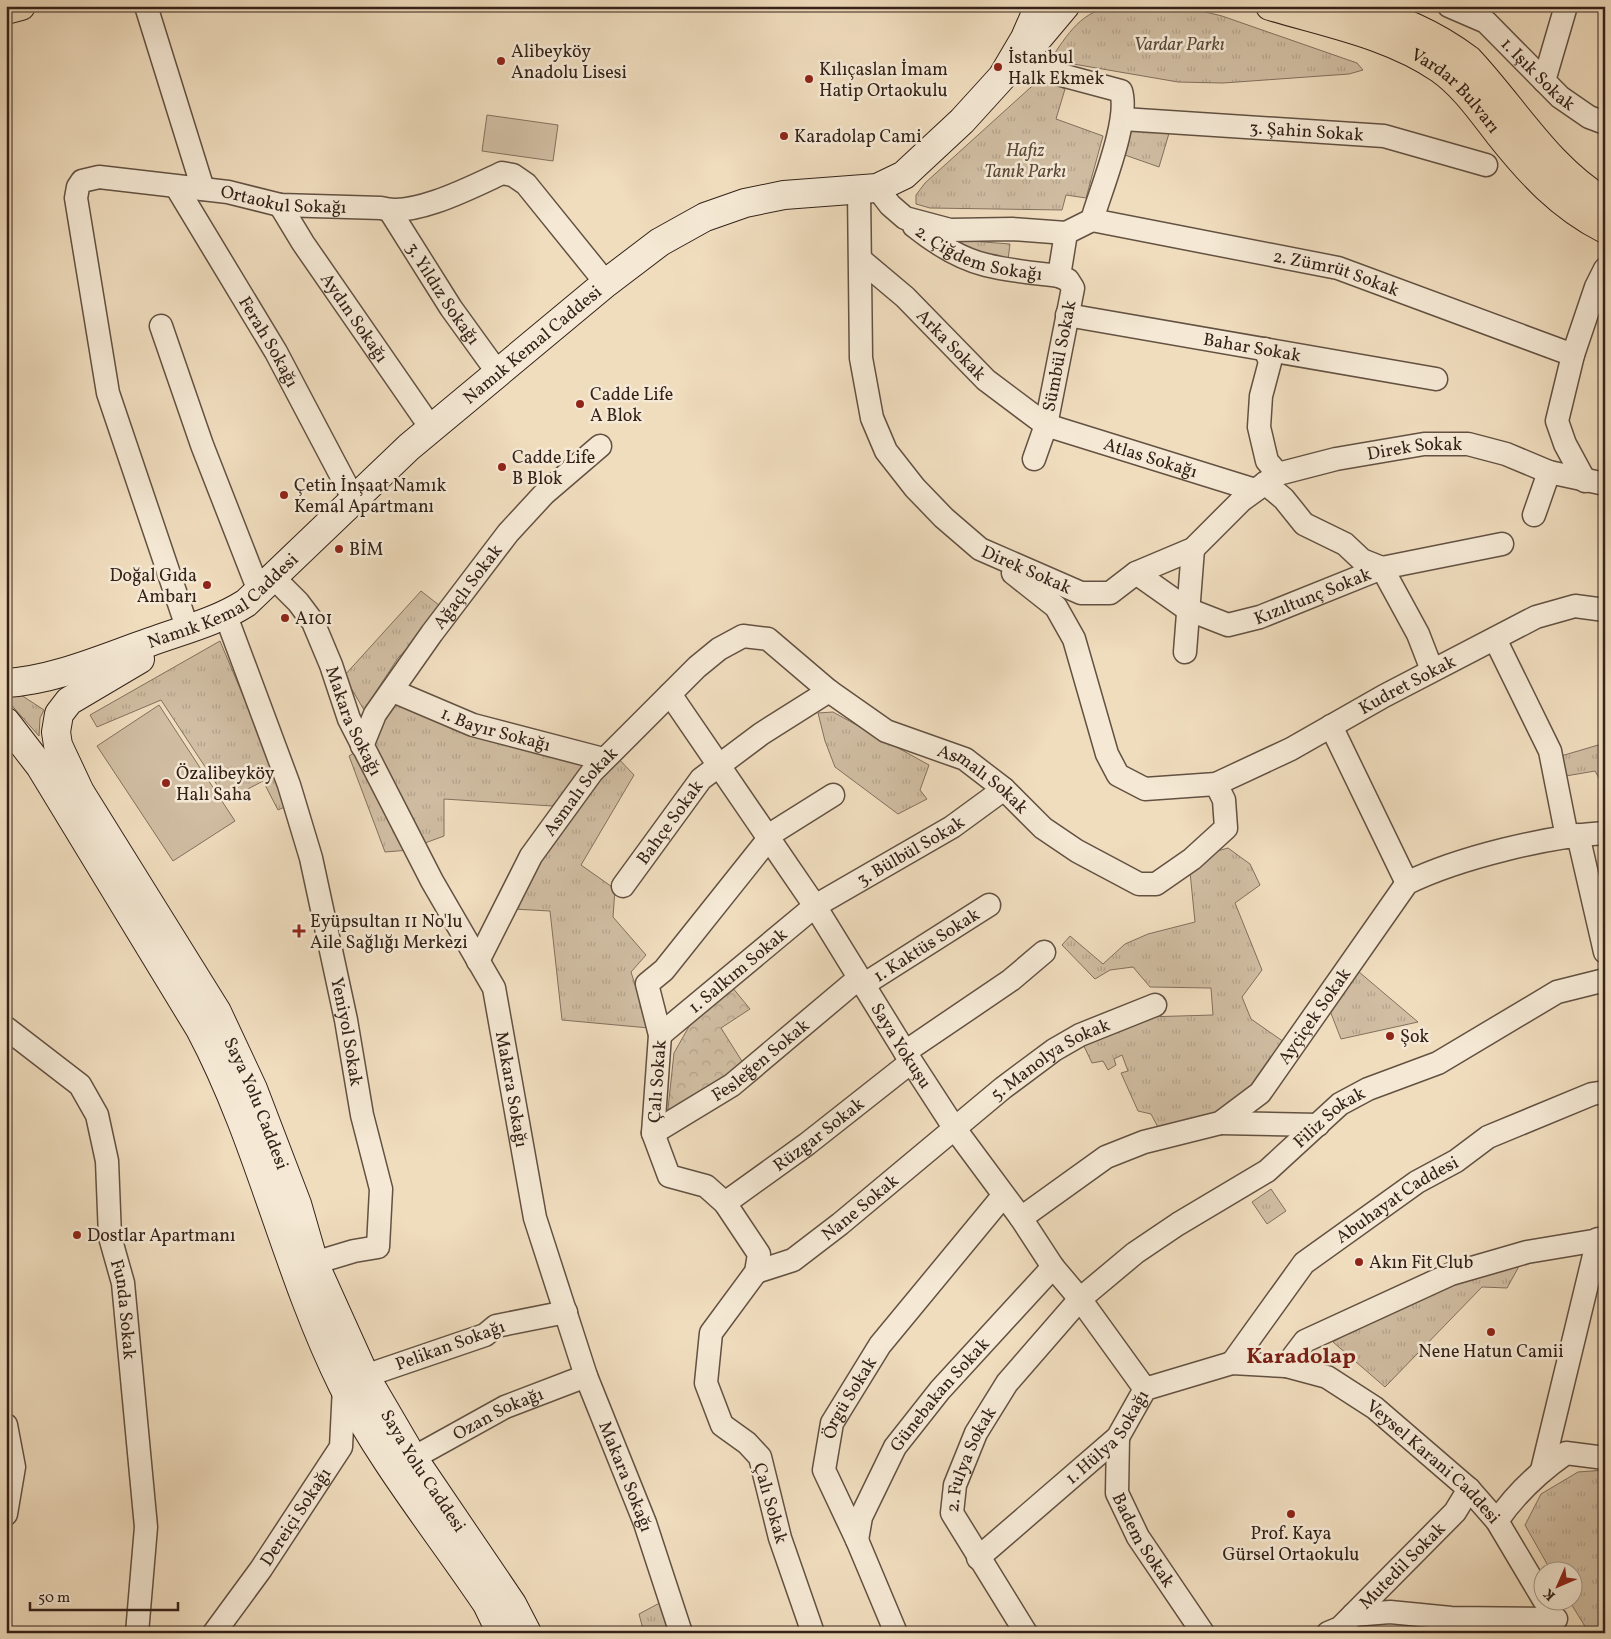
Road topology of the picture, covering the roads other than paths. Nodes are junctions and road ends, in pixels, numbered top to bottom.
1 (21, 6) edge
2 (146, 6) edge
3 (1038, 6) edge
4 (1065, 6) edge
5 (1270, 6) edge
6 (1356, 6) edge
7 (1449, 6) edge
8 (1566, 6) edge
9 (6, 10) edge
10 (1013, 62) junction
11 (1544, 81) junction
12 (1123, 118) junction
13 (1605, 123) edge
14 (1486, 165) dead end
15 (177, 188) junction
16 (203, 189) junction
17 (868, 189) junction
18 (1605, 202) edge
19 (280, 205) junction
20 (390, 211) junction
21 (1580, 216) junction
22 (905, 218) junction
23 (1092, 220) junction
24 (1605, 229) edge
25 (1066, 233) junction
26 (1605, 248) edge
27 (861, 260) junction
28 (1605, 269) edge
29 (1059, 276) junction
30 (606, 283) junction
31 (1067, 315) junction
32 (161, 326) dead end
33 (1265, 348) junction
34 (1572, 355) junction
35 (498, 373) junction
36 (1436, 380) dead end
37 (1046, 426) junction
38 (431, 428) junction
39 (600, 446) dead end
40 (1034, 459) dead end
41 (1549, 472) junction
42 (1266, 482) junction
43 (1595, 483) edge
44 (353, 498) junction
45 (1534, 515) dead end
46 (1502, 544) dead end
47 (1193, 549) junction
48 (991, 556) junction
49 (1382, 568) junction
50 (1136, 573) junction
51 (267, 585) junction
52 (1187, 609) junction
53 (1605, 610) edge
54 (226, 616) junction
55 (188, 630) junction
56 (1495, 639) junction
57 (1185, 652) dead end
58 (1432, 670) junction
59 (6, 683) edge
60 (393, 691) junction
61 (829, 691) junction
62 (670, 694) junction
63 (6, 722) edge
64 (1331, 726) junction
65 (362, 746) junction
66 (603, 759) junction
67 (720, 763) junction
68 (1216, 784) junction
69 (1004, 789) junction
70 (833, 795) dead end
71 (1605, 833) edge
72 (1573, 836) junction
73 (769, 840) junction
74 (1407, 883) junction
75 (623, 886) dead end
76 (989, 905) dead end
77 (815, 906) junction
78 (1044, 952) dead end
79 (1605, 952) edge
80 (478, 960) junction
81 (1605, 980) edge
82 (861, 981) junction
83 (1154, 1006) dead end
84 (6, 1028) edge
85 (660, 1035) junction
86 (908, 1057) junction
87 (1605, 1092) edge
88 (1220, 1123) junction
89 (1318, 1125) junction
90 (955, 1129) junction
91 (654, 1133) junction
92 (1003, 1196) junction
93 (725, 1203) junction
94 (1021, 1218) junction
95 (1601, 1239) edge
96 (314, 1263) junction
97 (1053, 1267) junction
98 (756, 1272) junction
99 (1080, 1299) junction
100 (566, 1312) junction
101 (1232, 1362) junction
102 (1286, 1366) junction
103 (586, 1376) junction
104 (354, 1381) junction
105 (1145, 1389) junction
106 (6, 1425) edge
107 (1118, 1437) junction
108 (413, 1458) junction
109 (1605, 1458) edge
110 (1542, 1470) junction
111 (1469, 1489) junction
112 (6, 1514) edge
113 (1497, 1521) junction
114 (857, 1540) junction
115 (978, 1558) junction
116 (1552, 1613) edge
117 (1353, 1615) junction
118 (137, 1633) edge
119 (214, 1633) edge
120 (501, 1633) edge
121 (527, 1633) edge
122 (681, 1633) edge
123 (812, 1633) edge
124 (896, 1633) edge
125 (1026, 1633) edge
126 (1203, 1633) edge
127 (1328, 1633) edge

1 - 9 main road
2 - 16 street
3 - 10 main road, Namık Kemal Caddesi
4 - 10 main road
5 - 21 main road, Vardar Bulvarı
6 - 18 main road, Vardar Bulvarı
7 - 11 street, 1. Işık Sokak
8 - 11 street
10 - 12 street
10 - 17 main road, Namık Kemal Caddesi
11 - 13 street, 1. Işık Sokak
12 - 14 street, 3. Şahin Sokak
12 - 23 street
15 - 16 street, Ortaokul Sokağı
15 - 44 street, Ferah Sokağı
15 - 55 street, Ortaokul Sokağı
16 - 19 street, Ortaokul Sokağı
17 - 22 street
17 - 27 street, Direk Sokak
17 - 30 main road, Namık Kemal Caddesi
19 - 20 street, Ortaokul Sokağı
19 - 38 street, Aydın Sokağı
20 - 30 street, Ortaokul Sokağı
20 - 35 street, 3. Yıldız Sokağı
21 - 24 main road, Vardar Bulvarı
21 - 26 main road
22 - 25 street
22 - 29 street, 2. Çiğdem Sokağı
23 - 25 street
23 - 34 street, 2. Zümrüt Sokak
25 - 29 street, Sümbül Sokak
27 - 37 street, Arka Sokak
27 - 48 street, Direk Sokak
28 - 34 street
29 - 31 street, Sümbül Sokak
30 - 35 main road, Namık Kemal Caddesi
31 - 33 street, Bahar Sokak
31 - 37 street, Sümbül Sokak
32 - 51 street, Makara Sokağı
33 - 36 street, Bahar Sokak
33 - 42 street
34 - 43 street
35 - 38 main road, Namık Kemal Caddesi
37 - 40 street, Sümbül Sokak
37 - 42 street, Atlas Sokağı
38 - 44 main road, Namık Kemal Caddesi
39 - 60 street, Ağaçlı Sokak
41 - 42 street, Direk Sokak
41 - 43 street, Direk Sokak
41 - 45 street
42 - 47 street, Direk Sokak
42 - 49 street
44 - 51 main road, Namık Kemal Caddesi
46 - 49 street, Kızıltunç Sokak
47 - 50 street, Direk Sokak
47 - 52 street
48 - 50 street, Direk Sokak
48 - 68 street
49 - 52 street, Kızıltunç Sokak
49 - 58 street
50 - 52 street, Kızıltunç Sokak
51 - 54 main road, Namık Kemal Caddesi
51 - 65 street, Makara Sokağı
52 - 57 street
53 - 56 street, Kudret Sokak
54 - 55 main road, Namık Kemal Caddesi
54 - 96 street, Yeniyol Sokak
55 - 59 main road, Namık Kemal Caddesi
55 - 96 main road, Saya Yolu Caddesi
56 - 58 street, Kudret Sokak
56 - 72 street
58 - 64 street, Kudret Sokak
60 - 65 street, Ağaçlı Sokak
60 - 66 street, 1. Bayır Sokağı
61 - 62 street, Asmalı Sokak
61 - 67 street, Bahçe Sokak
61 - 69 street, Asmalı Sokak
62 - 66 street, Asmalı Sokak
62 - 67 street, Saya Yokuşu
63 - 104 main road, Saya Yolu Caddesi
64 - 68 street, Kudret Sokak
64 - 74 street
65 - 80 street, Makara Sokağı
66 - 80 street, Asmalı Sokak
67 - 73 street, Saya Yokuşu
67 - 75 street, Bahçe Sokak
68 - 69 street, Asmalı Sokak
69 - 77 street, 3. Bülbül Sokak
70 - 73 street
71 - 72 street
72 - 74 street
72 - 79 street
73 - 77 street, Saya Yokuşu
73 - 85 street, Çalı Sokak
74 - 88 street, Ayçiçek Sokak
76 - 82 street, 1. Kaktüs Sokak
77 - 82 street, Saya Yokuşu
77 - 85 street, 1. Salkım Sokak
78 - 86 street, Rüzgar Sokak
80 - 100 street, Makara Sokağı
81 - 89 street, Filiz Sokak
82 - 86 street, Saya Yokuşu
82 - 91 street, Fesleğen Sokak
83 - 90 street, 5. Manolya Sokak
84 - 118 street, Funda Sokak
85 - 91 street, Çalı Sokak
86 - 90 street, Saya Yokuşu
86 - 93 street, Rüzgar Sokak
87 - 101 street, Abuhayat Caddesi
88 - 89 street
88 - 94 street, Ayçiçek Sokak
89 - 99 street, Filiz Sokak
90 - 92 street, Saya Yokuşu
90 - 98 street, Nane Sokak
91 - 93 street, Çalı Sokak
92 - 94 street, Saya Yokuşu
92 - 114 street, Örgü Sokak
93 - 98 street, Çalı Sokak
94 - 97 street, Saya Yokuşu
95 - 102 street
95 - 110 street
96 - 104 main road, Saya Yolu Caddesi
97 - 99 street, Saya Yokuşu
97 - 114 street, Günebakan Sokak
98 - 123 street, Çalı Sokak
99 - 105 street, Saya Yokuşu
99 - 115 street, 2. Fulya Sokak
100 - 103 street, Makara Sokağı
100 - 104 street, Pelikan Sokağı
101 - 102 street, 1. Hülya Sokağı
101 - 105 street, 1. Hülya Sokağı
102 - 111 street, Veysel Karani Caddesi
103 - 108 street, Ozan Sokağı
103 - 122 street, Makara Sokağı
104 - 108 main road, Saya Yolu Caddesi
104 - 119 street, Dereiçi Sokağı
104 - 120 main road, Saya Yolu Caddesi
105 - 107 street, 1. Hülya Sokağı
106 - 112 street
107 - 115 street, 1. Hülya Sokağı
107 - 126 street, Badem Sokak
108 - 121 main road, Saya Yolu Caddesi
109 - 110 street
110 - 113 street
111 - 113 street, Veysel Karani Caddesi
111 - 117 street, Mutedil Sokak
113 - 116 street, Veysel Karani Caddesi
114 - 124 street, Örgü Sokak
115 - 125 street, 2. Fulya Sokak
116 - 117 street
117 - 127 street, Mutedil Sokak

